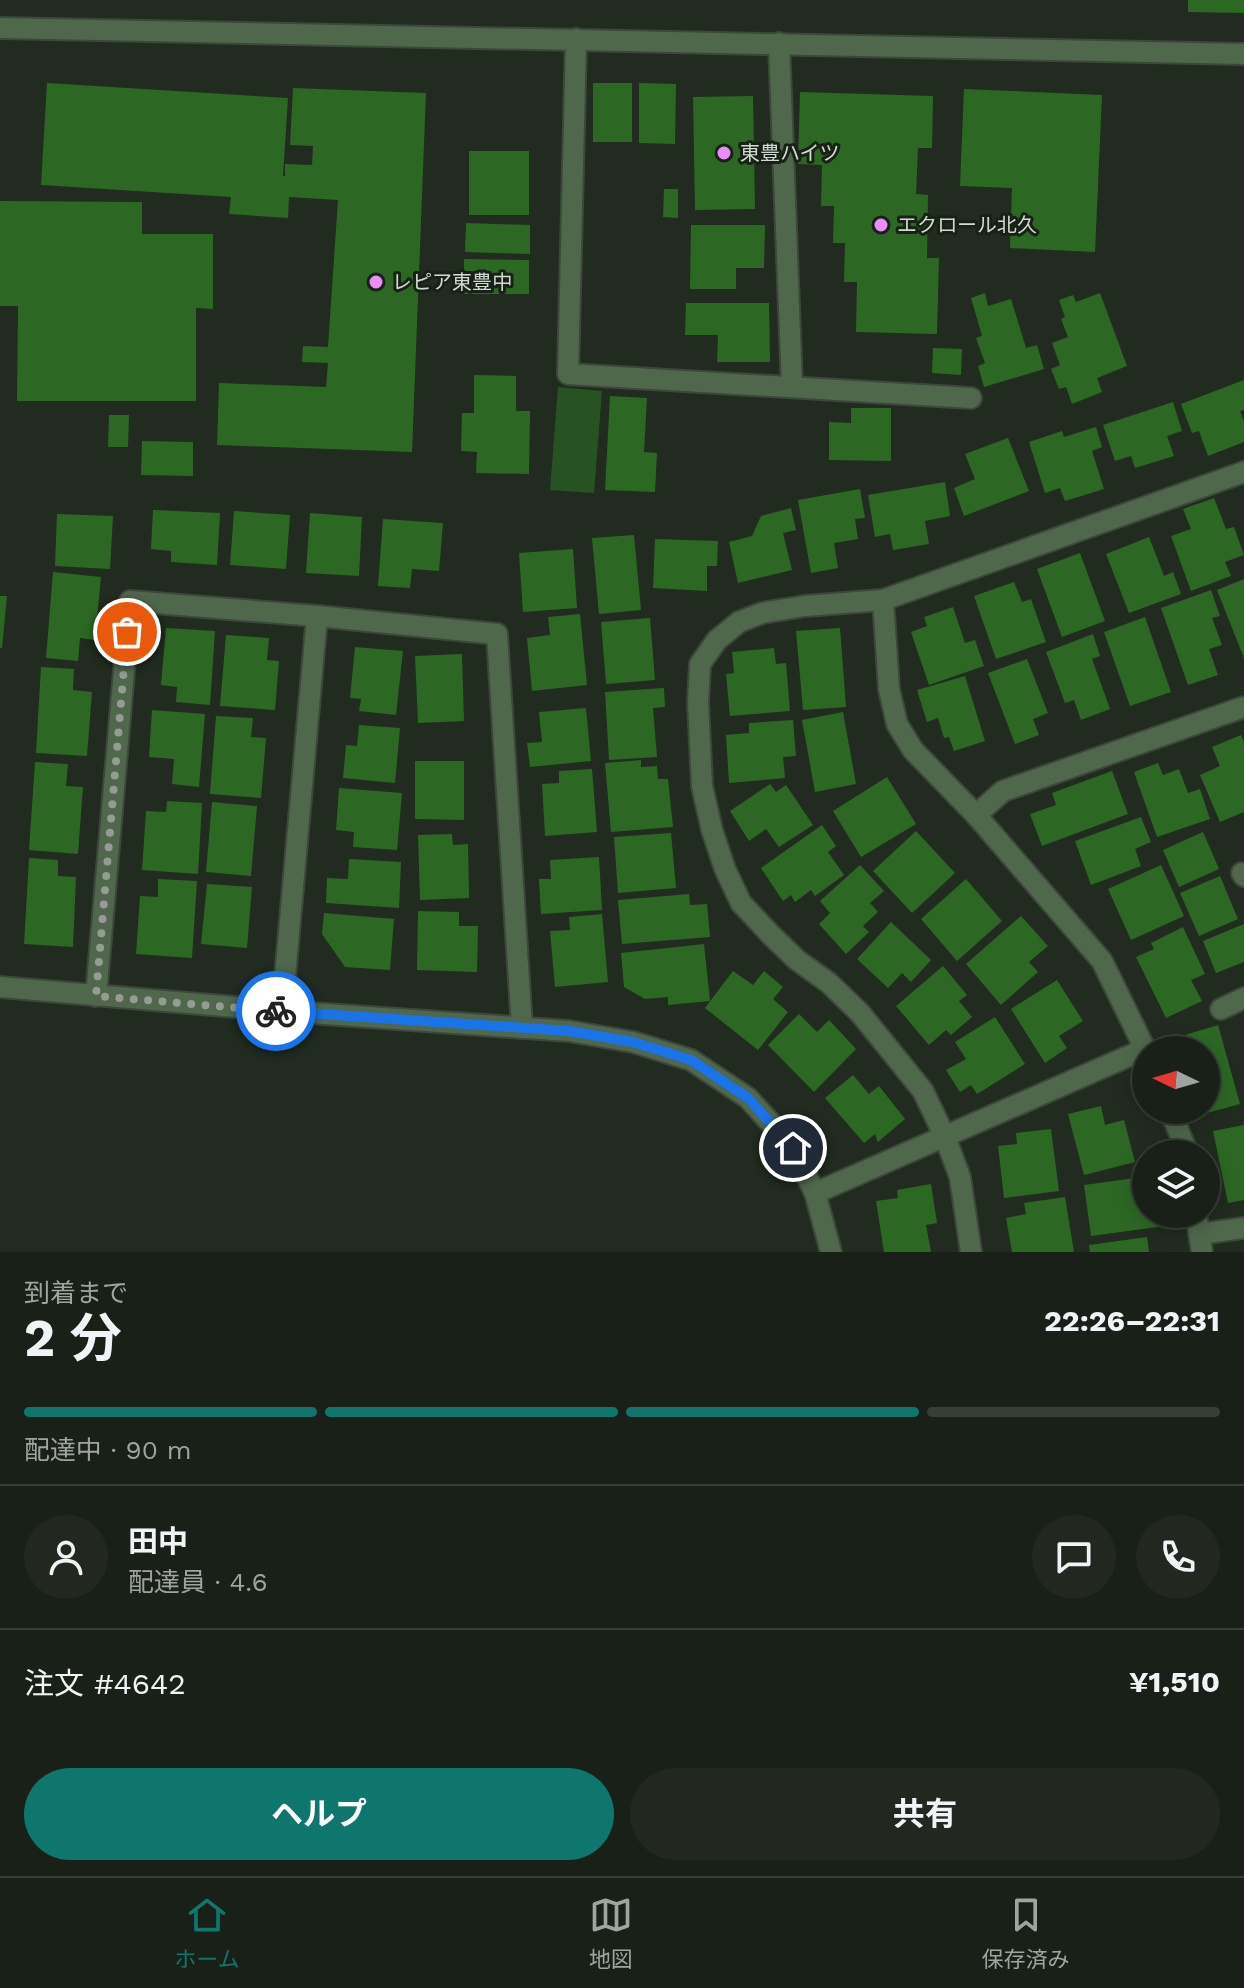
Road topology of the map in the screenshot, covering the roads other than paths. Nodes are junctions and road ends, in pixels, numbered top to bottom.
1 (0, 28) edge
2 (576, 39) junction
3 (779, 43) junction
4 (1244, 54) edge
5 (792, 387) junction
6 (971, 398) dead end
7 (1244, 472) edge
8 (883, 600) junction
9 (317, 616) junction
10 (1244, 707) edge
11 (976, 815) junction
12 (0, 987) edge
13 (96, 996) junction
14 (1244, 998) edge
15 (1221, 1009) dead end
16 (282, 1011) junction
17 (522, 1028) junction
18 (1139, 1036) edge
19 (1132, 1056) edge
20 (945, 1137) junction
21 (815, 1193) junction
22 (1244, 1228) edge
23 (1199, 1233) edge
24 (831, 1252) edge
25 (971, 1252) edge

1 - 2 street
2 - 3 street
2 - 5 street
3 - 4 street
3 - 5 street
5 - 6 street
7 - 8 street
8 - 11 street
8 - 20 street
9 - 13 street
9 - 16 street
9 - 17 street
10 - 11 street
11 - 18 street
12 - 13 street
13 - 16 street
14 - 15 street
16 - 17 street
17 - 21 street
19 - 20 street
20 - 21 street
20 - 25 street
21 - 24 street
22 - 23 street

